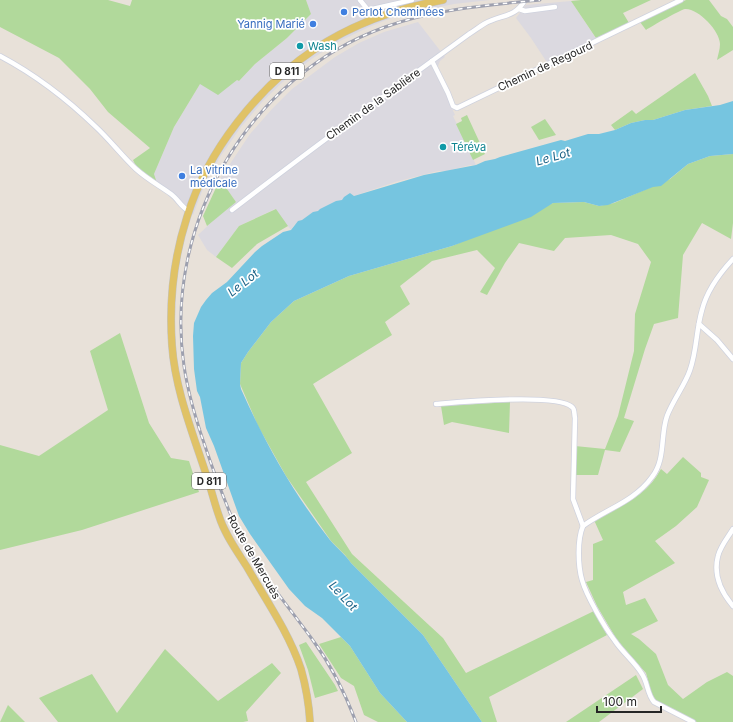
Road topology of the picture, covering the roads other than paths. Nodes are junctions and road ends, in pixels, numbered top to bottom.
1 (360, 0) edge
2 (412, 0) edge
3 (443, 0) edge
4 (525, 0) edge
5 (681, 0) edge
6 (423, 2) edge
7 (555, 7) dead end
8 (520, 8) junction
9 (0, 56) edge
10 (432, 61) junction
11 (232, 210) dead end
12 (189, 211) junction
13 (733, 258) edge
14 (699, 324) junction
15 (733, 350) edge
16 (728, 353) junction
17 (733, 359) edge
18 (436, 404) dead end
19 (583, 526) junction
20 (733, 529) edge
21 (733, 606) edge
22 (310, 722) edge
23 (693, 722) edge

1 - 2 street
3 - 6 main road, D 811
4 - 8 street
5 - 10 street, Chemin de Regourd
6 - 12 main road, D 811
7 - 8 street, Chemin de la Sablière
8 - 10 street, Chemin de la Sablière
9 - 12 street
10 - 11 street, Chemin de la Sablière
12 - 22 main road, Route de Mercuès / D 811
13 - 14 street
14 - 16 street
14 - 19 street
15 - 16 street
16 - 17 street
18 - 19 street
19 - 23 street
20 - 21 street

